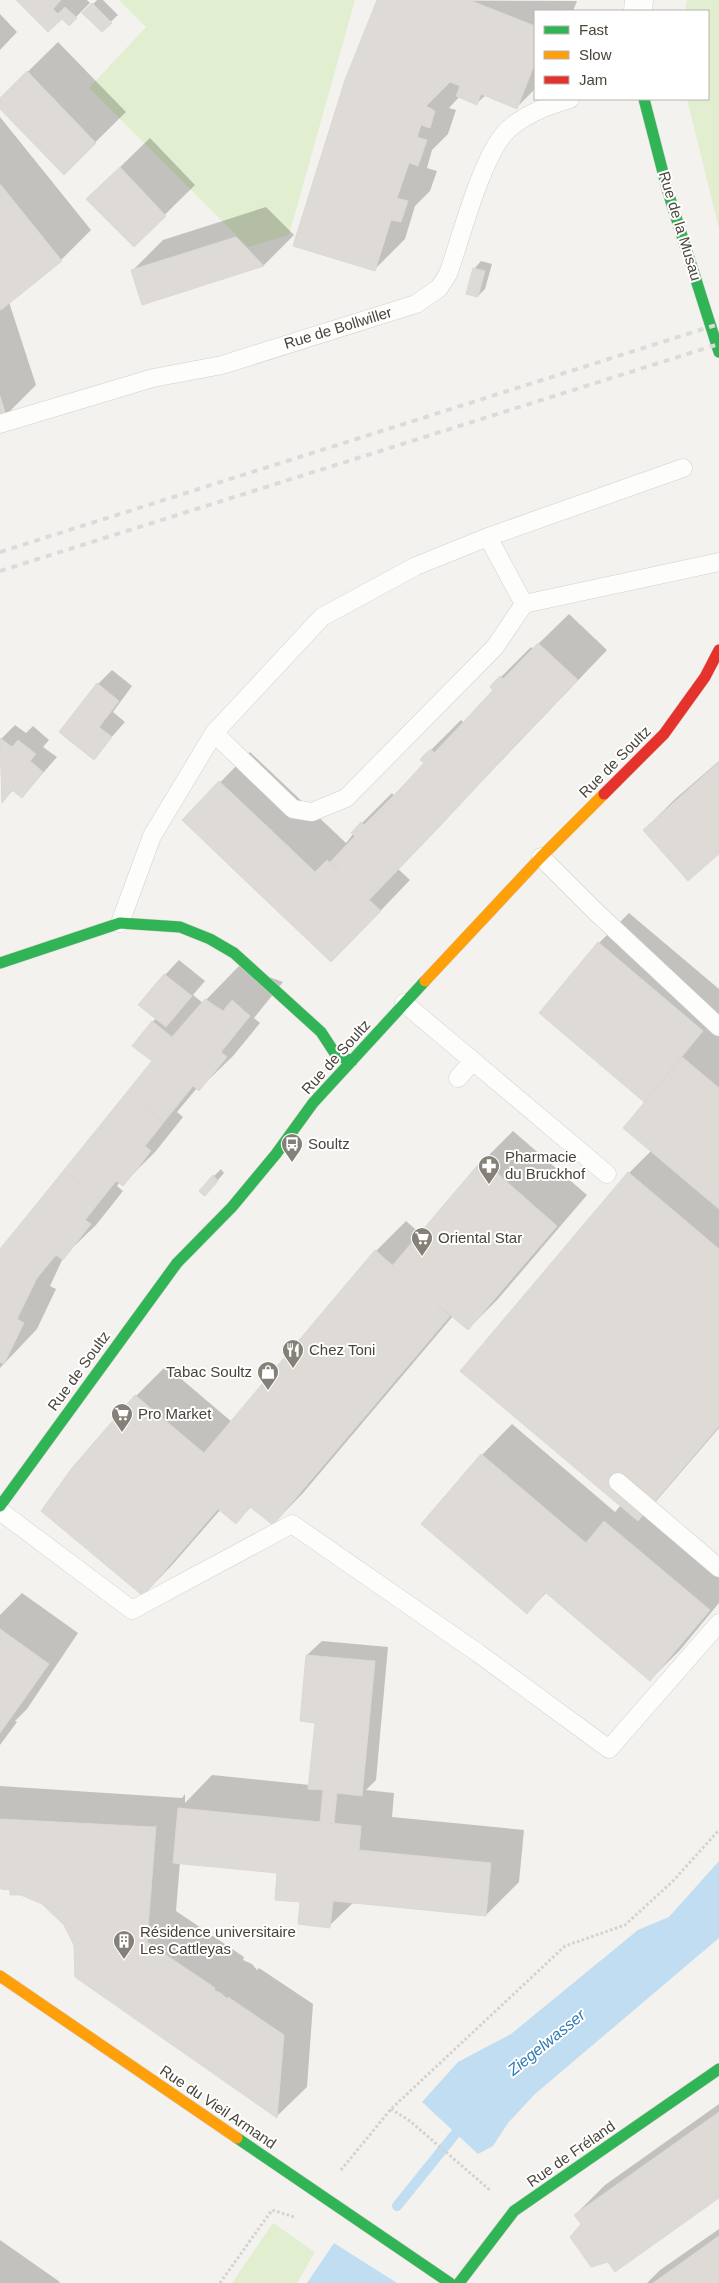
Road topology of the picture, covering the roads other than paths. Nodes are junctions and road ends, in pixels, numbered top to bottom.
1 (566, 100) edge
2 (644, 100) edge
3 (719, 352) edge
4 (0, 424) edge
5 (683, 468) dead end
6 (488, 537) junction
7 (719, 562) edge
8 (524, 604) junction
9 (719, 650) edge
10 (214, 733) junction
11 (541, 856) junction
12 (120, 923) junction
13 (0, 963) edge
14 (404, 1003) junction
15 (719, 1027) edge
16 (352, 1061) junction
17 (473, 1061) junction
18 (458, 1078) dead end
19 (607, 1174) dead end
20 (618, 1482) dead end
21 (0, 1506) edge
22 (0, 1511) edge
23 (719, 1568) edge
24 (719, 1623) edge
25 (0, 1976) edge
26 (719, 2069) edge
27 (450, 2283) edge
28 (459, 2283) edge

1 - 4 lane, Rue de Bollwiller
2 - 3 street, Rue de la Musau
5 - 6 lane
6 - 8 lane
6 - 10 lane
7 - 8 lane
8 - 10 lane
9 - 11 street, Rue de Soultz
10 - 12 lane
11 - 14 street, Rue de Soultz
11 - 15 lane
12 - 13 street
12 - 16 street
14 - 16 street, Rue de Soultz
14 - 17 lane
16 - 21 street, Rue de Soultz
17 - 18 lane
17 - 19 lane
20 - 23 lane
22 - 24 lane
25 - 27 street, Rue du Vieil Armand
26 - 28 street, Rue de Fréland

